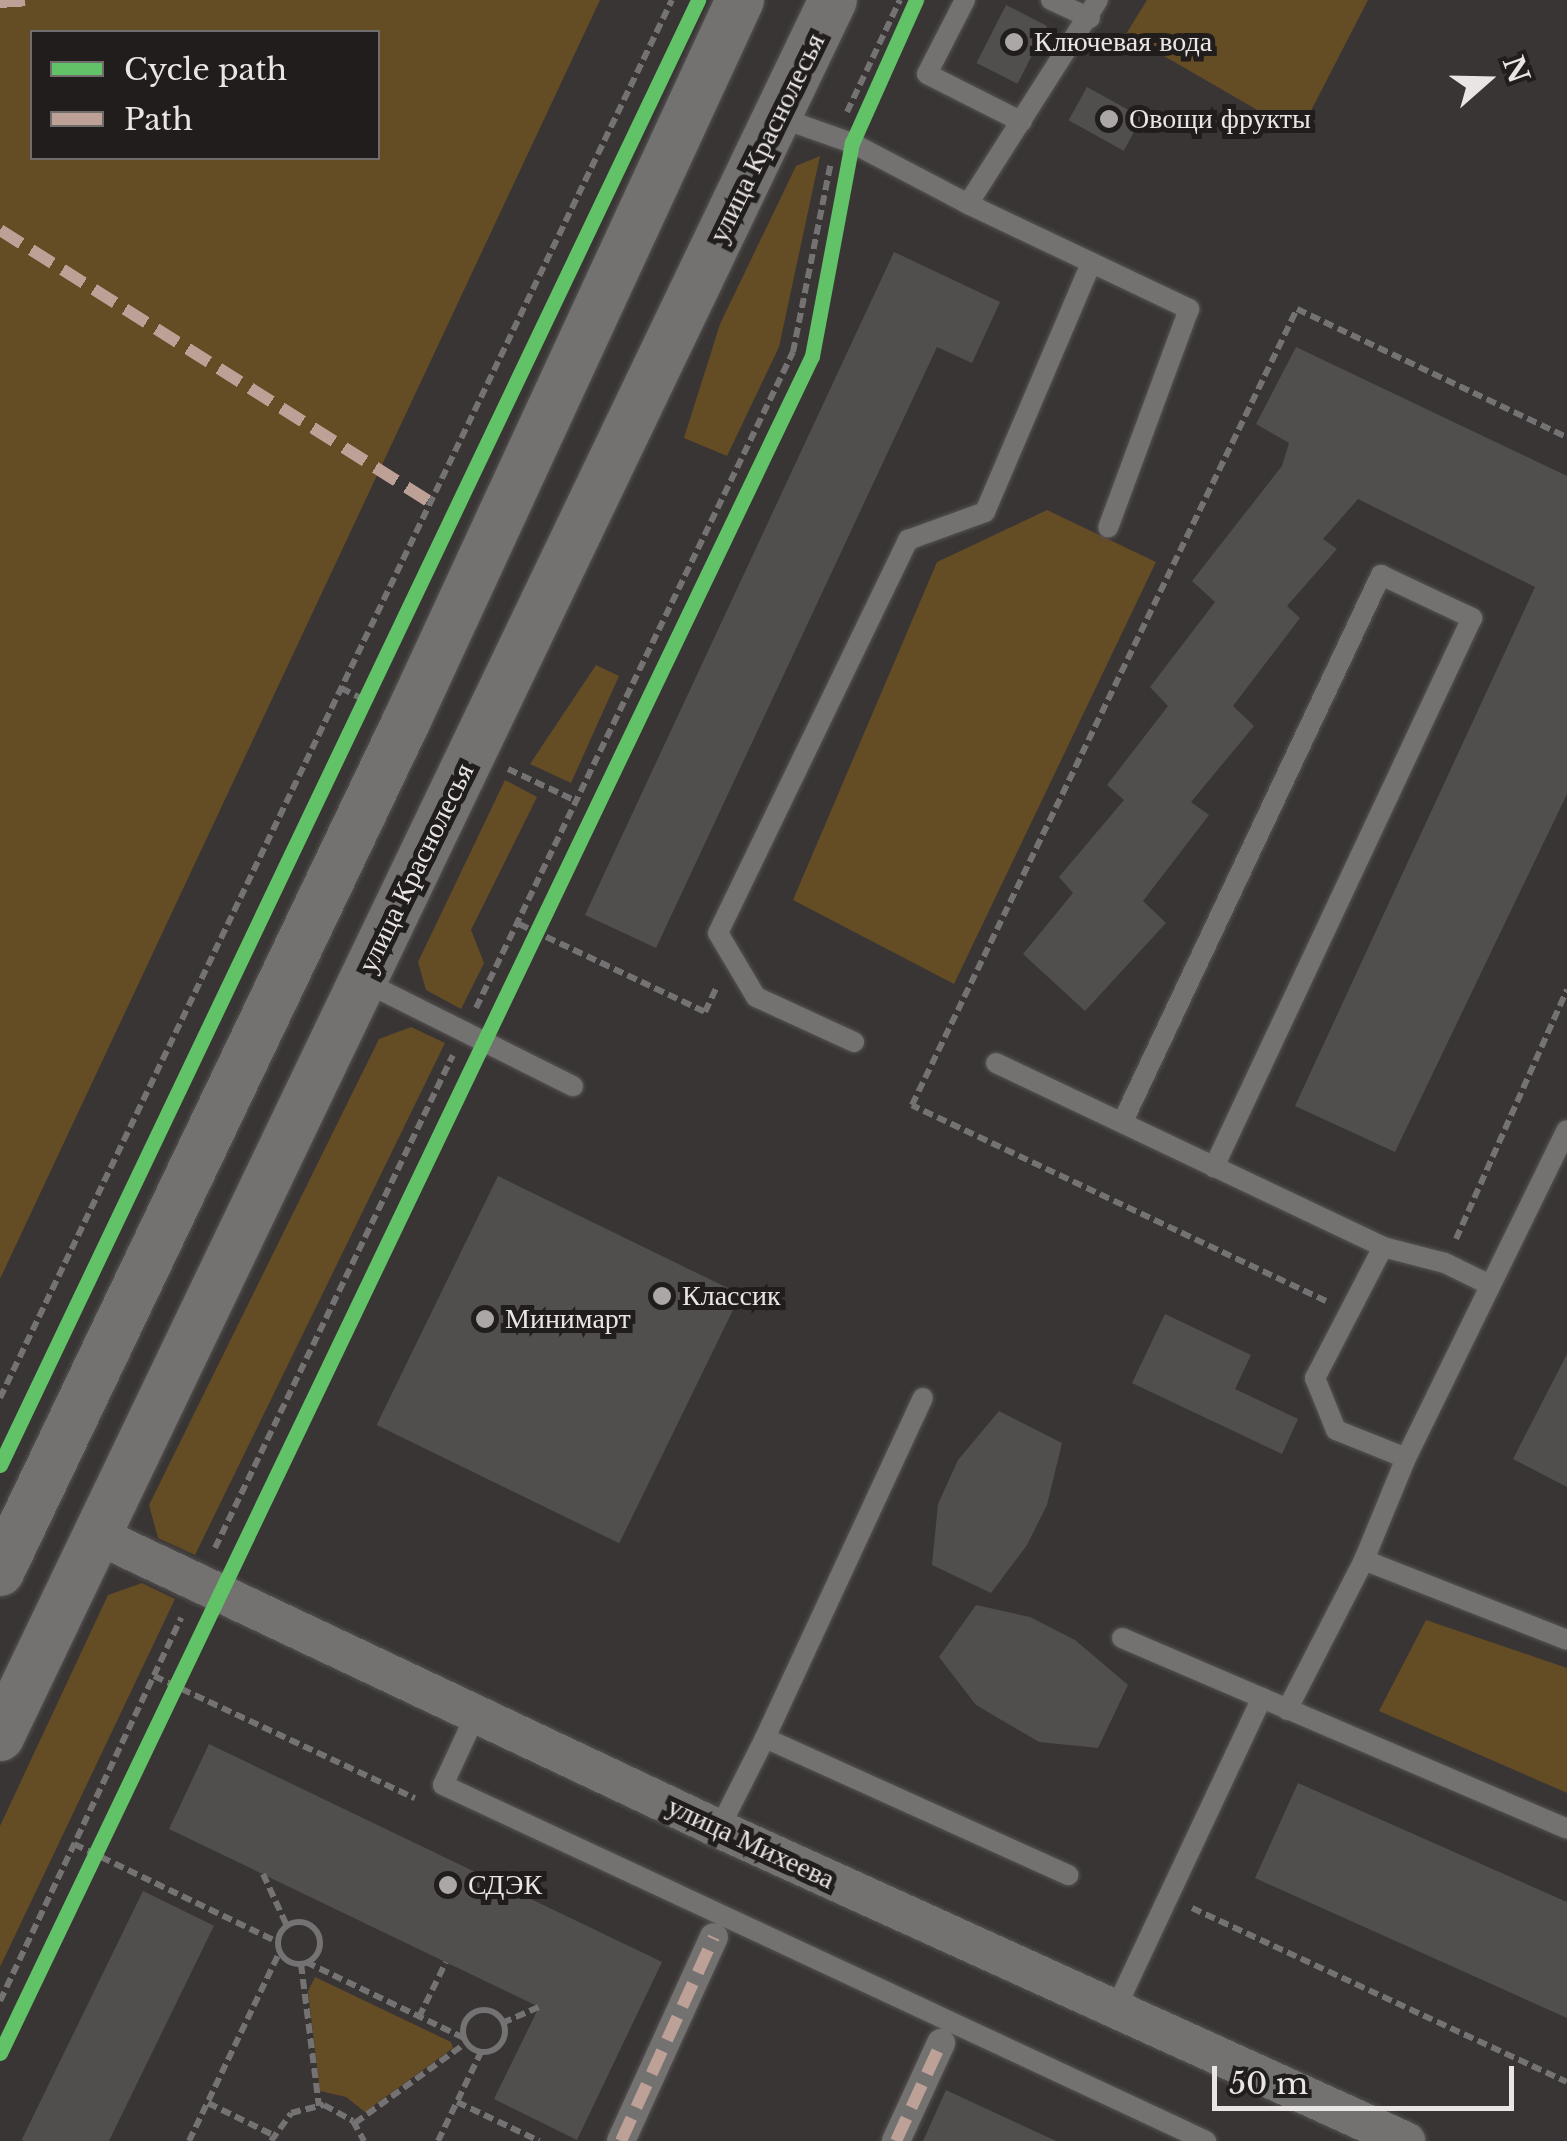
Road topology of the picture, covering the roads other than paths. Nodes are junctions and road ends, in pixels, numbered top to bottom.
1 (740, 0) edge
2 (834, 0) edge
3 (965, 0) edge
4 (1051, 0) edge
5 (1094, 9) edge
6 (778, 116) junction
7 (1022, 122) junction
8 (968, 204) junction
9 (1091, 263) junction
10 (1108, 528) dead end
11 (362, 980) junction
12 (854, 1042) dead end
13 (996, 1063) dead end
14 (573, 1086) dead end
15 (1124, 1121) junction
16 (1567, 1130) edge
17 (1562, 1155) edge
18 (1214, 1166) junction
19 (1383, 1246) junction
20 (1490, 1285) junction
21 (922, 1398) dead end
22 (1406, 1458) junction
23 (99, 1536) junction
24 (1364, 1560) junction
25 (0, 1572) edge
26 (1122, 1638) dead end
27 (1567, 1640) edge
28 (1262, 1698) junction
29 (1287, 1710) junction
30 (476, 1714) junction
31 (0, 1737) edge
32 (765, 1738) junction
33 (719, 1829) junction
34 (1567, 1829) edge
35 (1069, 1874) dead end
36 (714, 1937) dead end
37 (1115, 2010) junction
38 (941, 2043) dead end
39 (621, 2141) edge
40 (896, 2141) edge
41 (1206, 2141) edge
42 (1406, 2141) edge

1 - 25 street
2 - 6 street, улица Краснолесья
3 - 7 lane
4 - 5 lane
5 - 7 lane
6 - 8 lane
6 - 11 street, улица Краснолесья
7 - 8 lane
8 - 9 lane
9 - 10 lane
9 - 12 lane
11 - 14 lane
11 - 23 street, улица Краснолесья
13 - 15 lane
15 - 18 lane
15 - 18 lane
16 - 17 lane
17 - 20 lane
18 - 19 lane
19 - 20 lane
19 - 22 lane
20 - 22 lane
21 - 32 lane
22 - 24 lane
23 - 30 street, улица Михеева
23 - 31 street, улица Краснолесья
24 - 27 lane
24 - 29 lane
26 - 28 lane
28 - 29 lane
28 - 37 lane
29 - 34 lane
30 - 33 street, улица Михеева
30 - 41 lane
32 - 33 lane
32 - 35 lane
33 - 37 street, улица Михеева
36 - 39 street
37 - 42 street, улица Михеева
38 - 40 street

